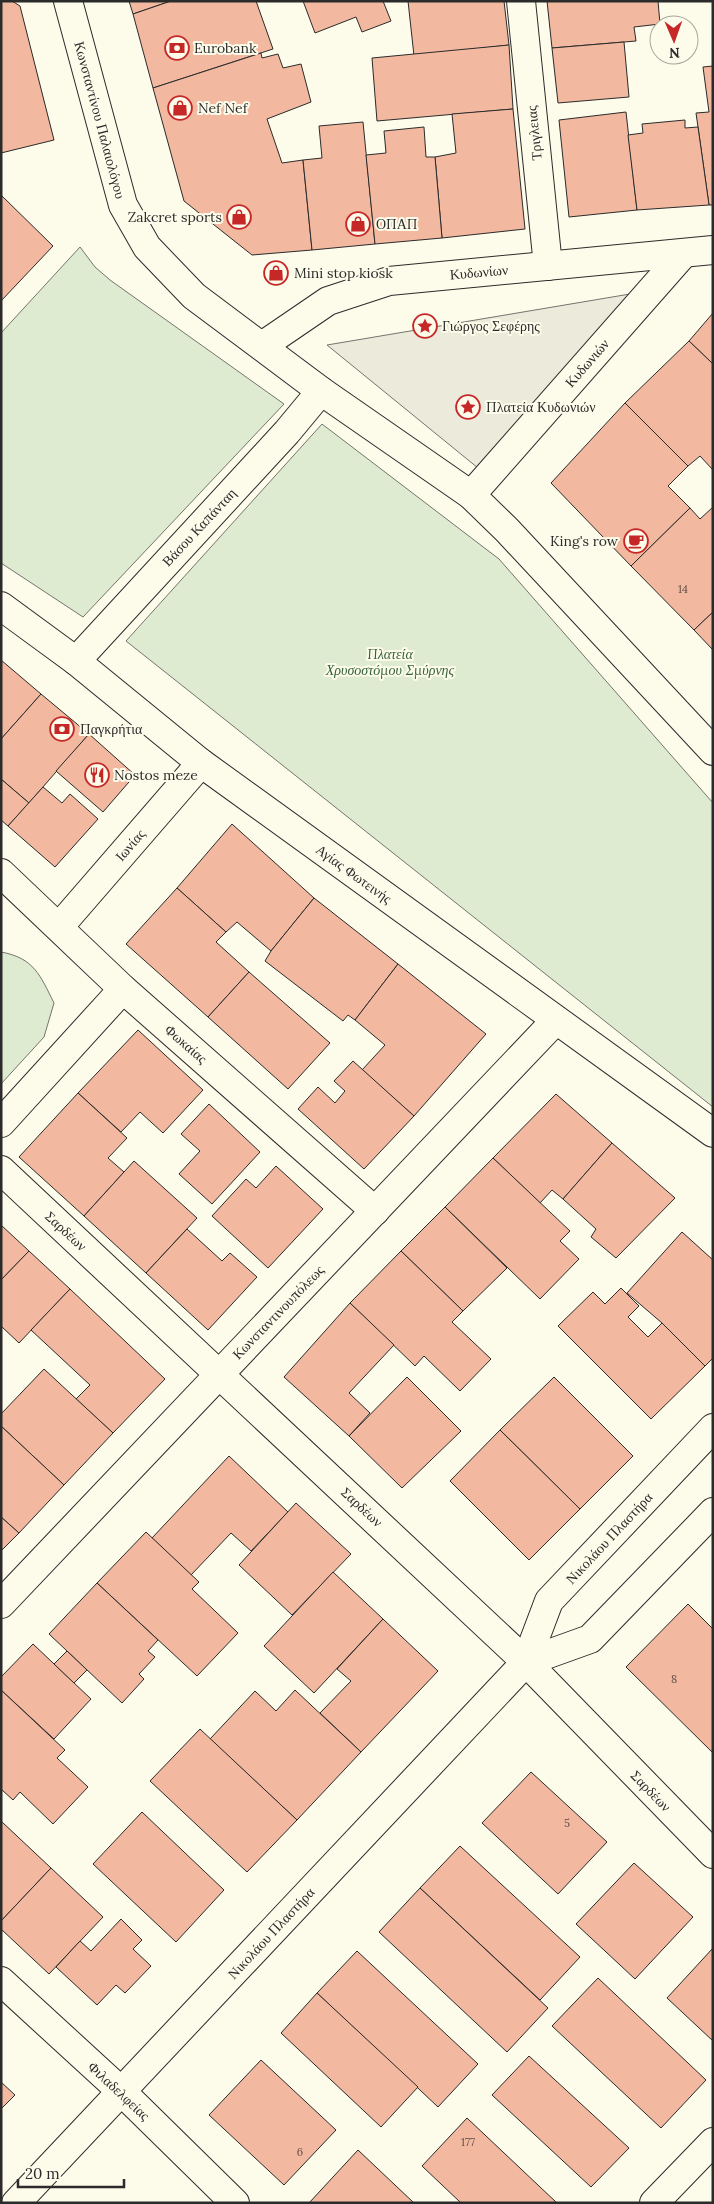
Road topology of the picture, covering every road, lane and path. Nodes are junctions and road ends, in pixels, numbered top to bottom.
1 (68, 1) edge
2 (521, 1) edge
3 (713, 250) edge
4 (684, 253) junction
5 (548, 266) junction
6 (262, 346) junction
7 (321, 391) junction
8 (471, 495) junction
9 (1, 606) edge
10 (76, 661) junction
11 (713, 751) edge
12 (201, 763) junction
13 (5, 884) edge
14 (59, 927) junction
15 (123, 989) junction
16 (556, 1020) junction
17 (1, 1123) edge
18 (713, 1133) edge
19 (1, 1170) edge
20 (374, 1210) junction
21 (219, 1374) junction
22 (713, 1428) edge
23 (713, 1512) edge
24 (1, 1604) edge
25 (526, 1662) junction
26 (713, 1854) edge
27 (1, 1981) edge
28 (122, 2092) junction
29 (713, 2142) edge
30 (16, 2203) edge
31 (235, 2203) edge
32 (654, 2203) edge

1 - 6 street, Κωνσταντίνου Παλαιολόγου
2 - 5 street, Τριγλειας
3 - 4 street, Κυδωνίων
4 - 5 street, Κυδωνίων
4 - 8 street, Κυδωνιών
5 - 6 street, Κυδωνίων
6 - 7 street, Κωνσταντίνου Παλαιολόγου
7 - 8 street
7 - 10 street, Βάσου Καπάνταη
8 - 11 street
9 - 10 street, Αγίας Φωτεινής
10 - 12 street, Αγίας Φωτεινής
12 - 14 street, Ιωνίας
12 - 16 street, Αγίας Φωτεινής
13 - 14 street, Φωκαίας
14 - 15 street, Φωκαίας
15 - 17 street
15 - 20 street, Φωκαίας
16 - 18 street, Αγίας Φωτεινής
16 - 20 street, Κωνσταντινουπόλεως
19 - 21 street, Σαρδέων
20 - 21 street, Κωνσταντινουπόλεως
21 - 24 street, Κωνσταντινουπόλεως
21 - 25 street, Σαρδέων
22 - 25 street, Νικολάου Πλαστήρα
23 - 25 street, Νικολάου Πλαστήρα
25 - 26 street, Σαρδέων
25 - 28 street, Νικολάου Πλαστήρα
27 - 28 street, Φιλαδελφείας
28 - 30 street, Νικολάου Πλαστήρα
28 - 31 street, Φιλαδελφείας
29 - 32 street

